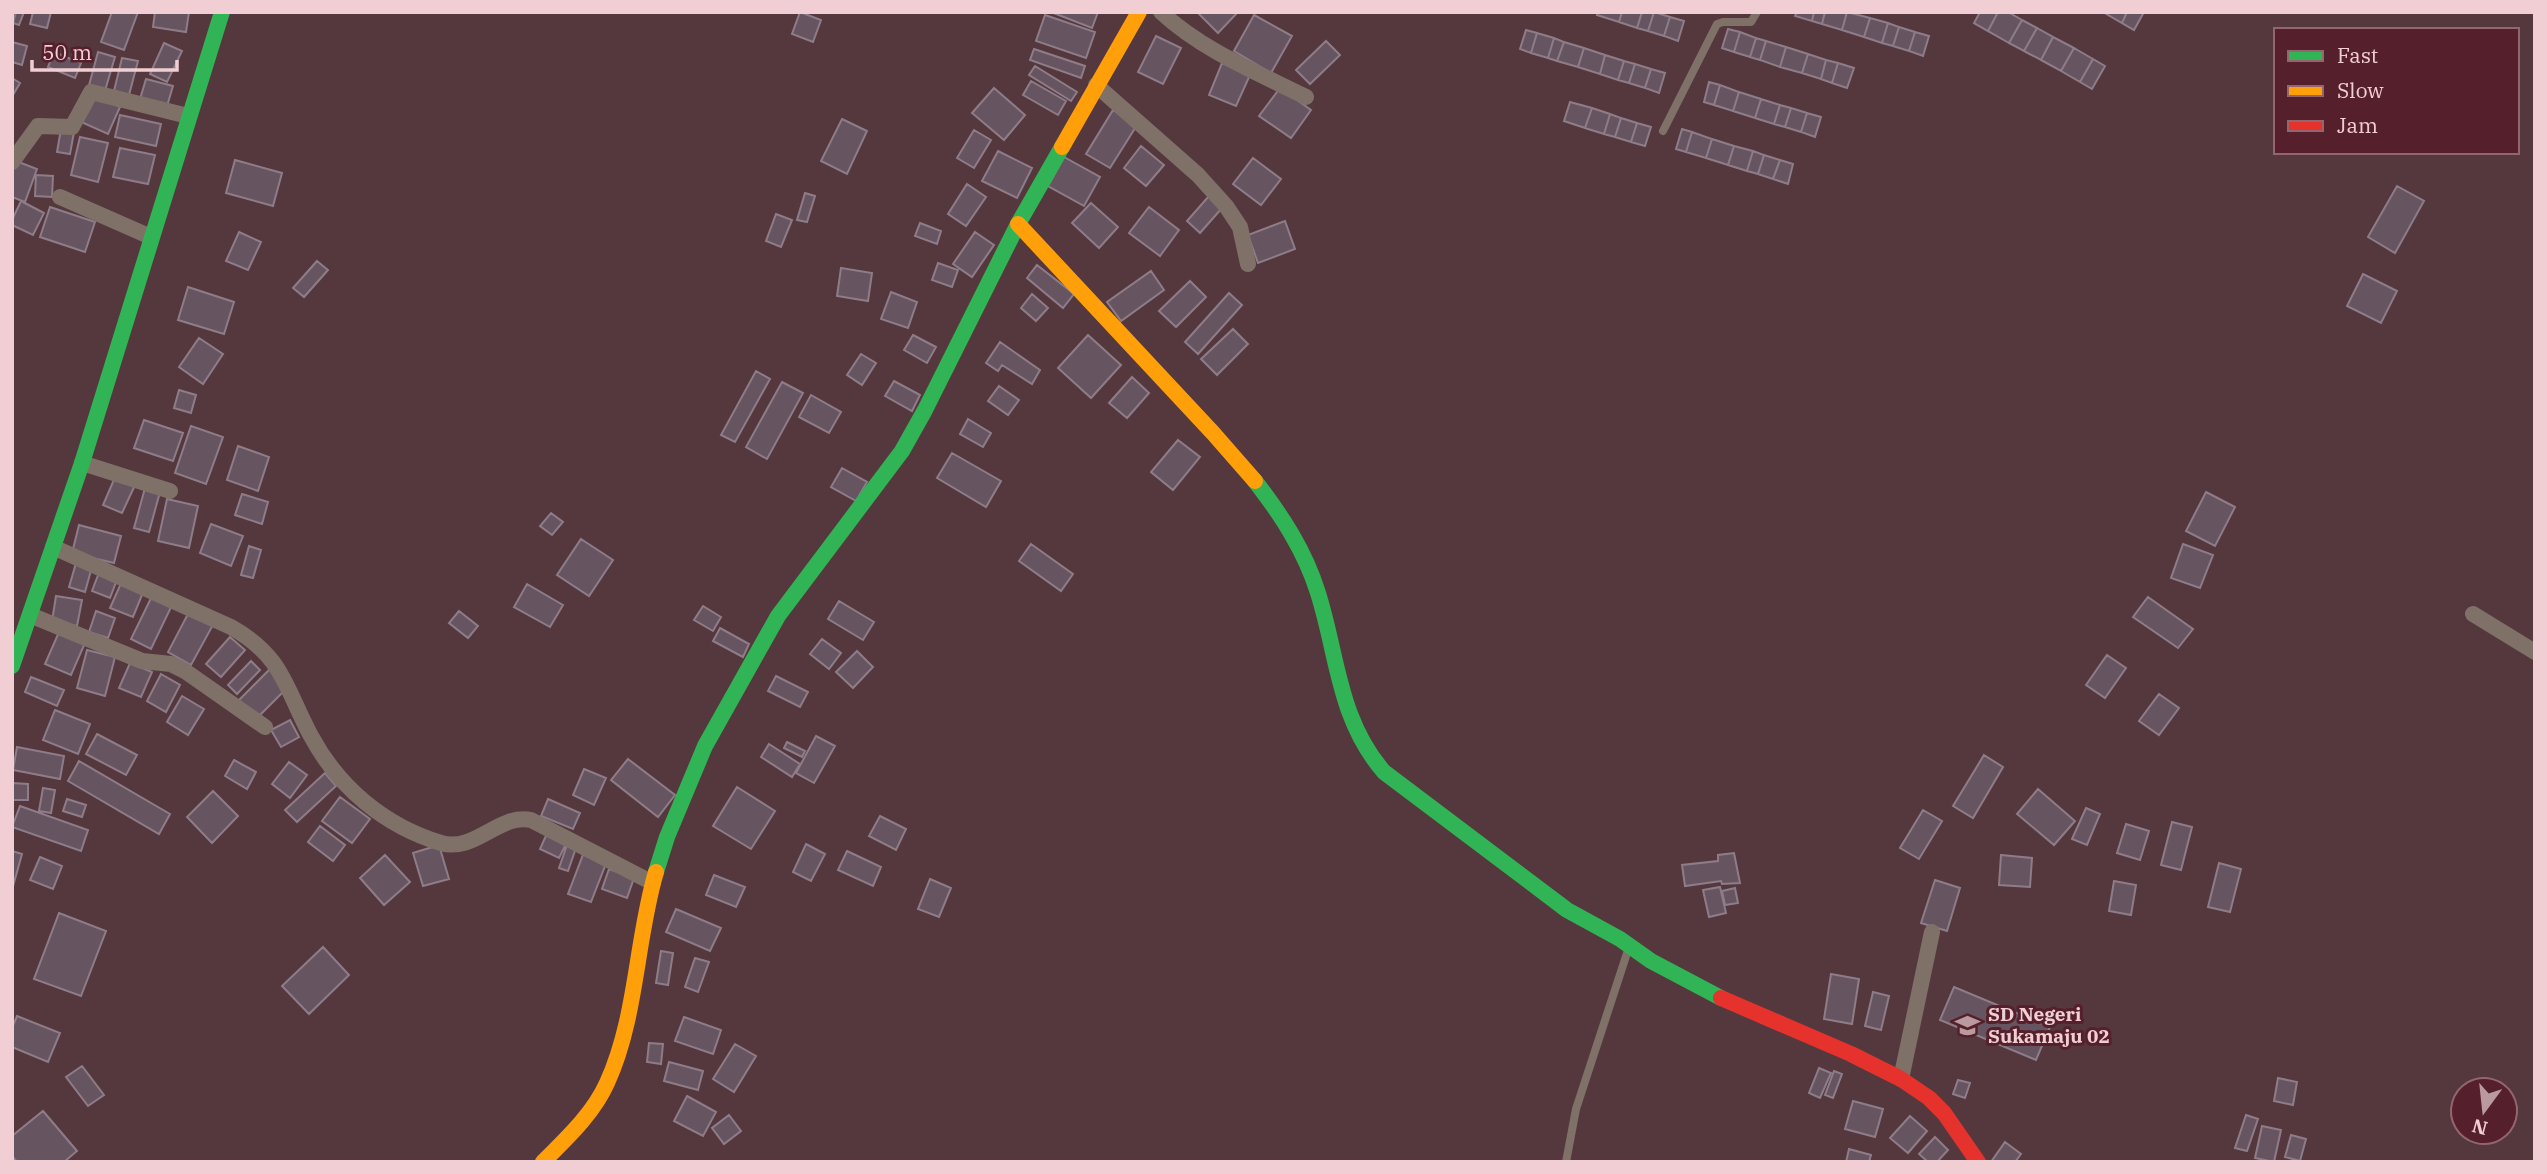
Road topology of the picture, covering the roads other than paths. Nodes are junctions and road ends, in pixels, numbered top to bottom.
1 (222, 12) edge
2 (1139, 12) edge
3 (1161, 12) edge
4 (1757, 12) edge
5 (1096, 85) junction
6 (1306, 97) dead end
7 (188, 116) junction
8 (1663, 131) dead end
9 (12, 162) edge
10 (60, 197) dead end
11 (1018, 224) junction
12 (152, 237) junction
13 (1248, 264) dead end
14 (82, 463) junction
15 (170, 491) dead end
16 (53, 547) junction
17 (2473, 614) dead end
18 (30, 615) junction
19 (2535, 652) edge
20 (14, 658) edge
21 (265, 727) dead end
22 (653, 883) junction
23 (1932, 932) dead end
24 (1625, 943) junction
25 (1901, 1079) junction
26 (543, 1162) edge
27 (1566, 1162) edge
28 (1978, 1162) edge

1 - 7 street
2 - 5 street
3 - 6 street
4 - 8 lane
5 - 11 street
5 - 13 street
7 - 9 street
7 - 12 street
10 - 12 street
11 - 22 street
11 - 24 street
12 - 14 street
14 - 15 street
14 - 16 street
16 - 18 street
16 - 22 street
17 - 19 street
18 - 20 street
18 - 21 street
22 - 26 street
23 - 25 street
24 - 25 street
24 - 27 lane
25 - 28 street

